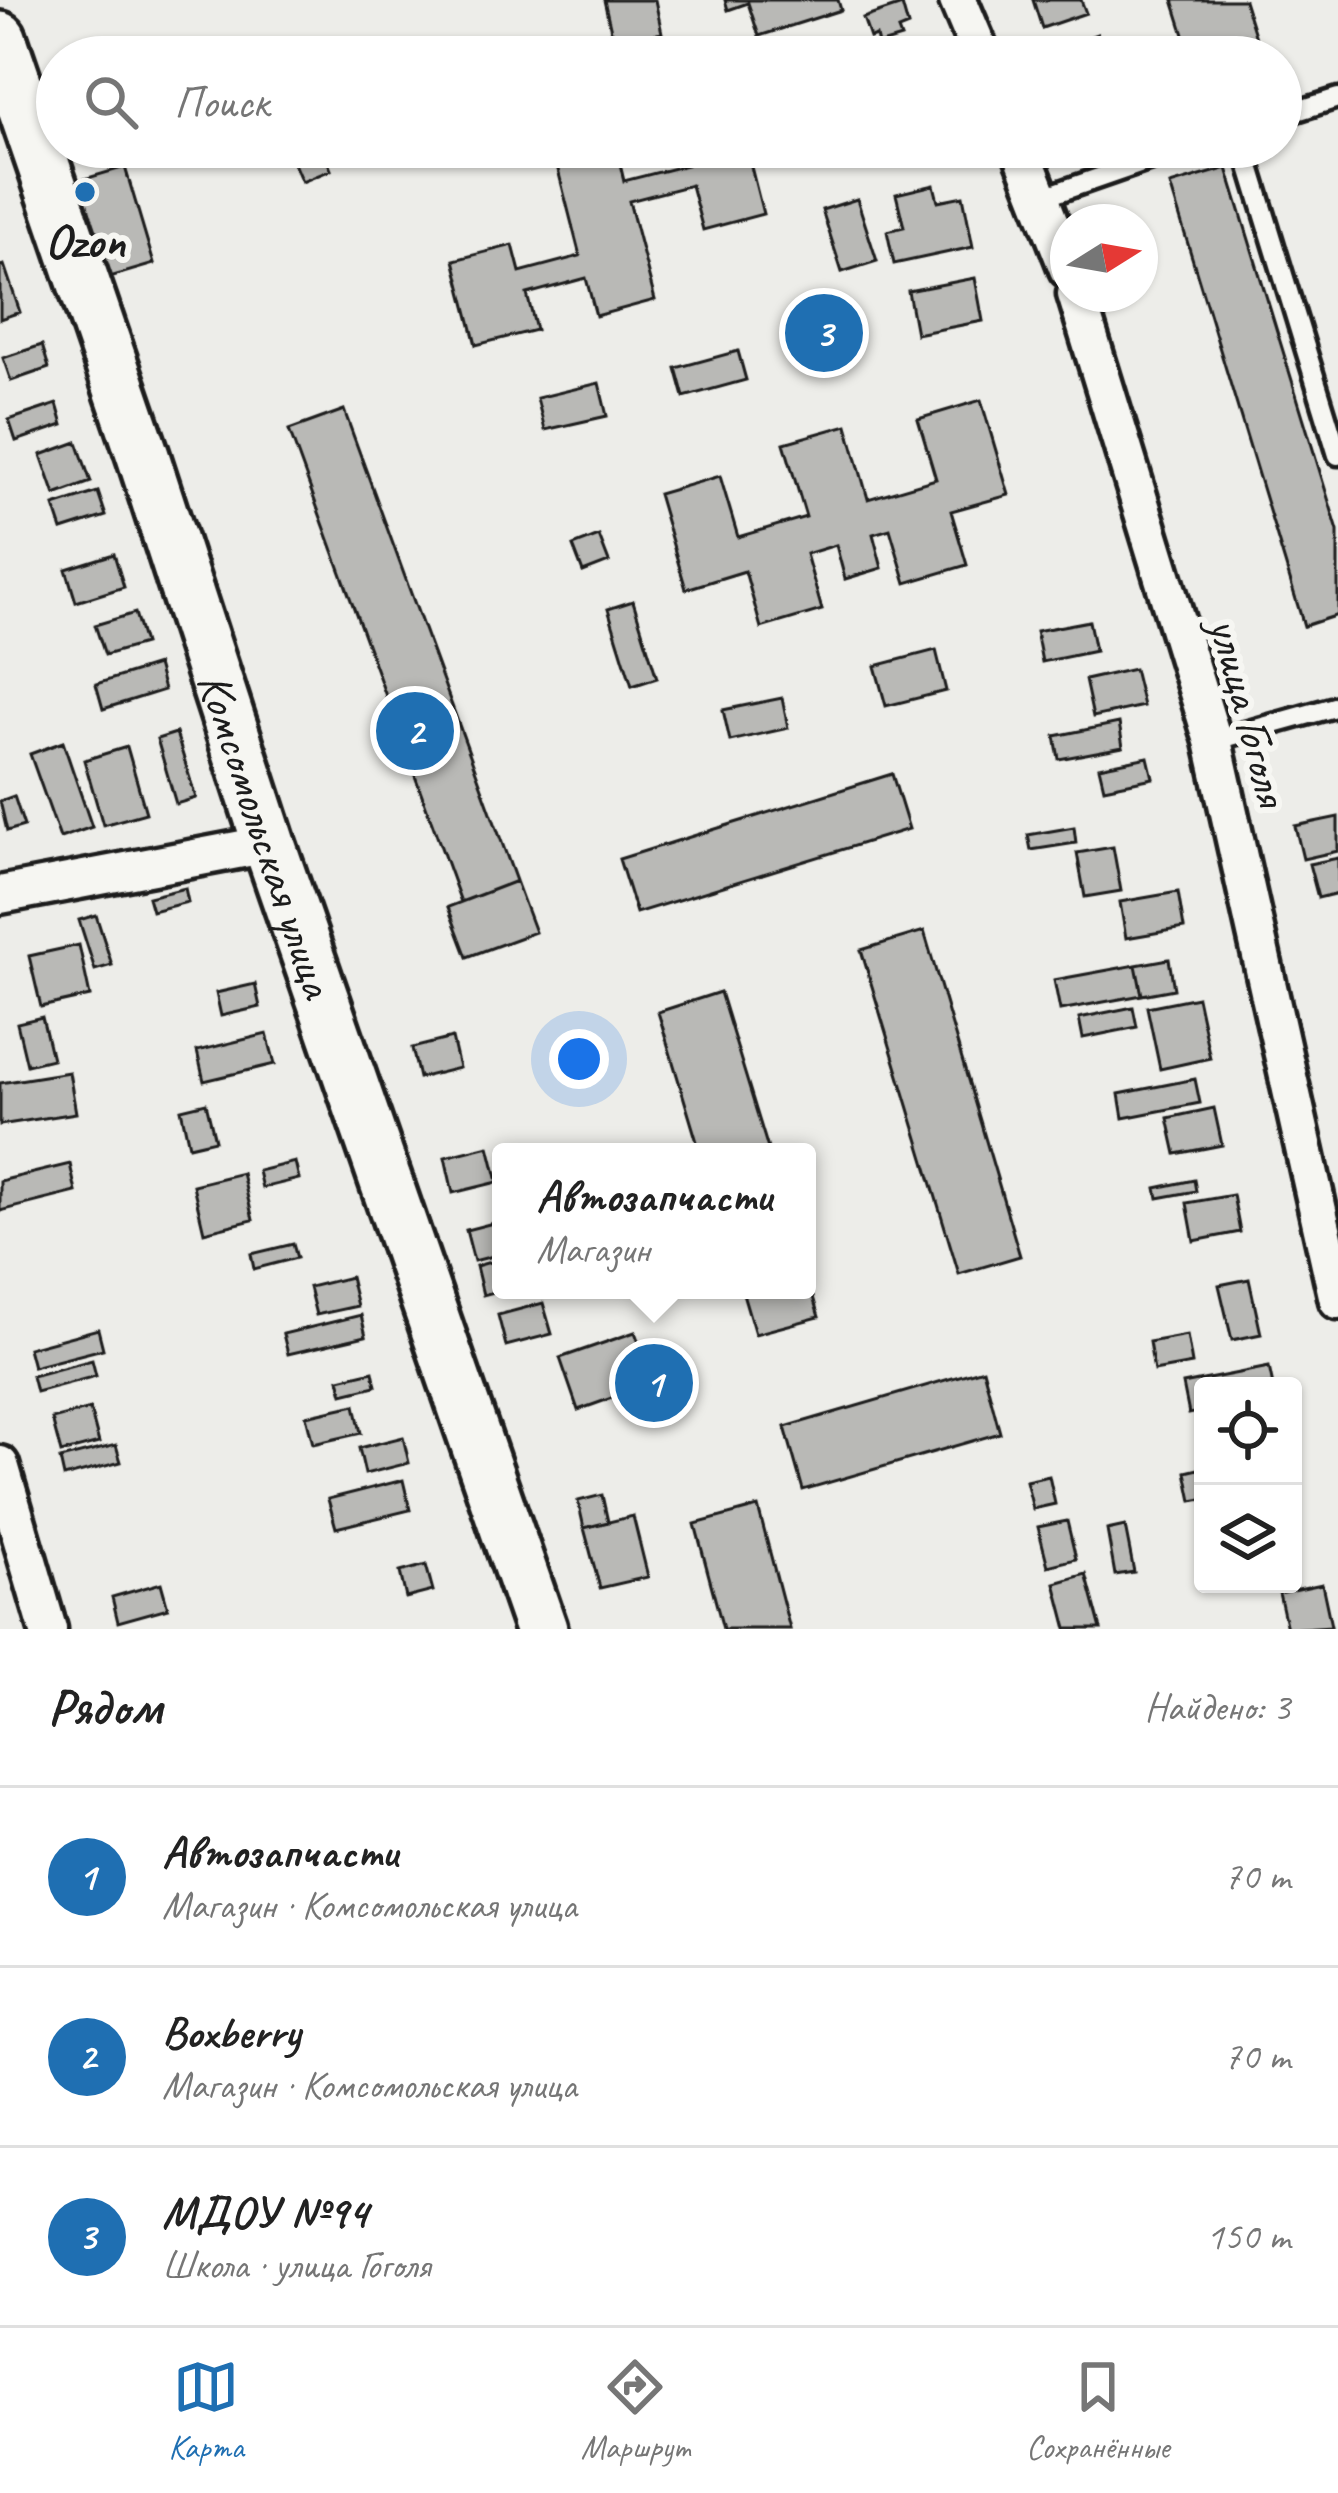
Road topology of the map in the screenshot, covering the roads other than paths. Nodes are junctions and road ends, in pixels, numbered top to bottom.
1 (958, 0) edge
2 (973, 36) edge
3 (0, 38) edge
4 (1338, 98) edge
5 (1302, 109) edge
6 (36, 144) edge
7 (44, 168) edge
8 (1028, 168) edge
9 (1127, 168) edge
10 (1250, 168) edge
11 (1041, 198) junction
12 (1050, 222) edge
13 (1082, 312) edge
14 (1338, 455) edge
15 (1338, 706) edge
16 (1213, 741) junction
17 (269, 844) junction
18 (0, 895) edge
19 (1338, 1300) edge
20 (0, 1465) edge
21 (49, 1629) edge
22 (541, 1629) edge

1 - 2 street
3 - 6 street, Комсомольская улица
4 - 5 lane
7 - 17 street, Комсомольская улица
8 - 11 street
9 - 11 lane
10 - 14 lane
11 - 12 street
13 - 16 street, улица Гоголя
15 - 16 lane
16 - 19 street, улица Гоголя
17 - 18 street
17 - 22 street, Комсомольская улица
20 - 21 street

